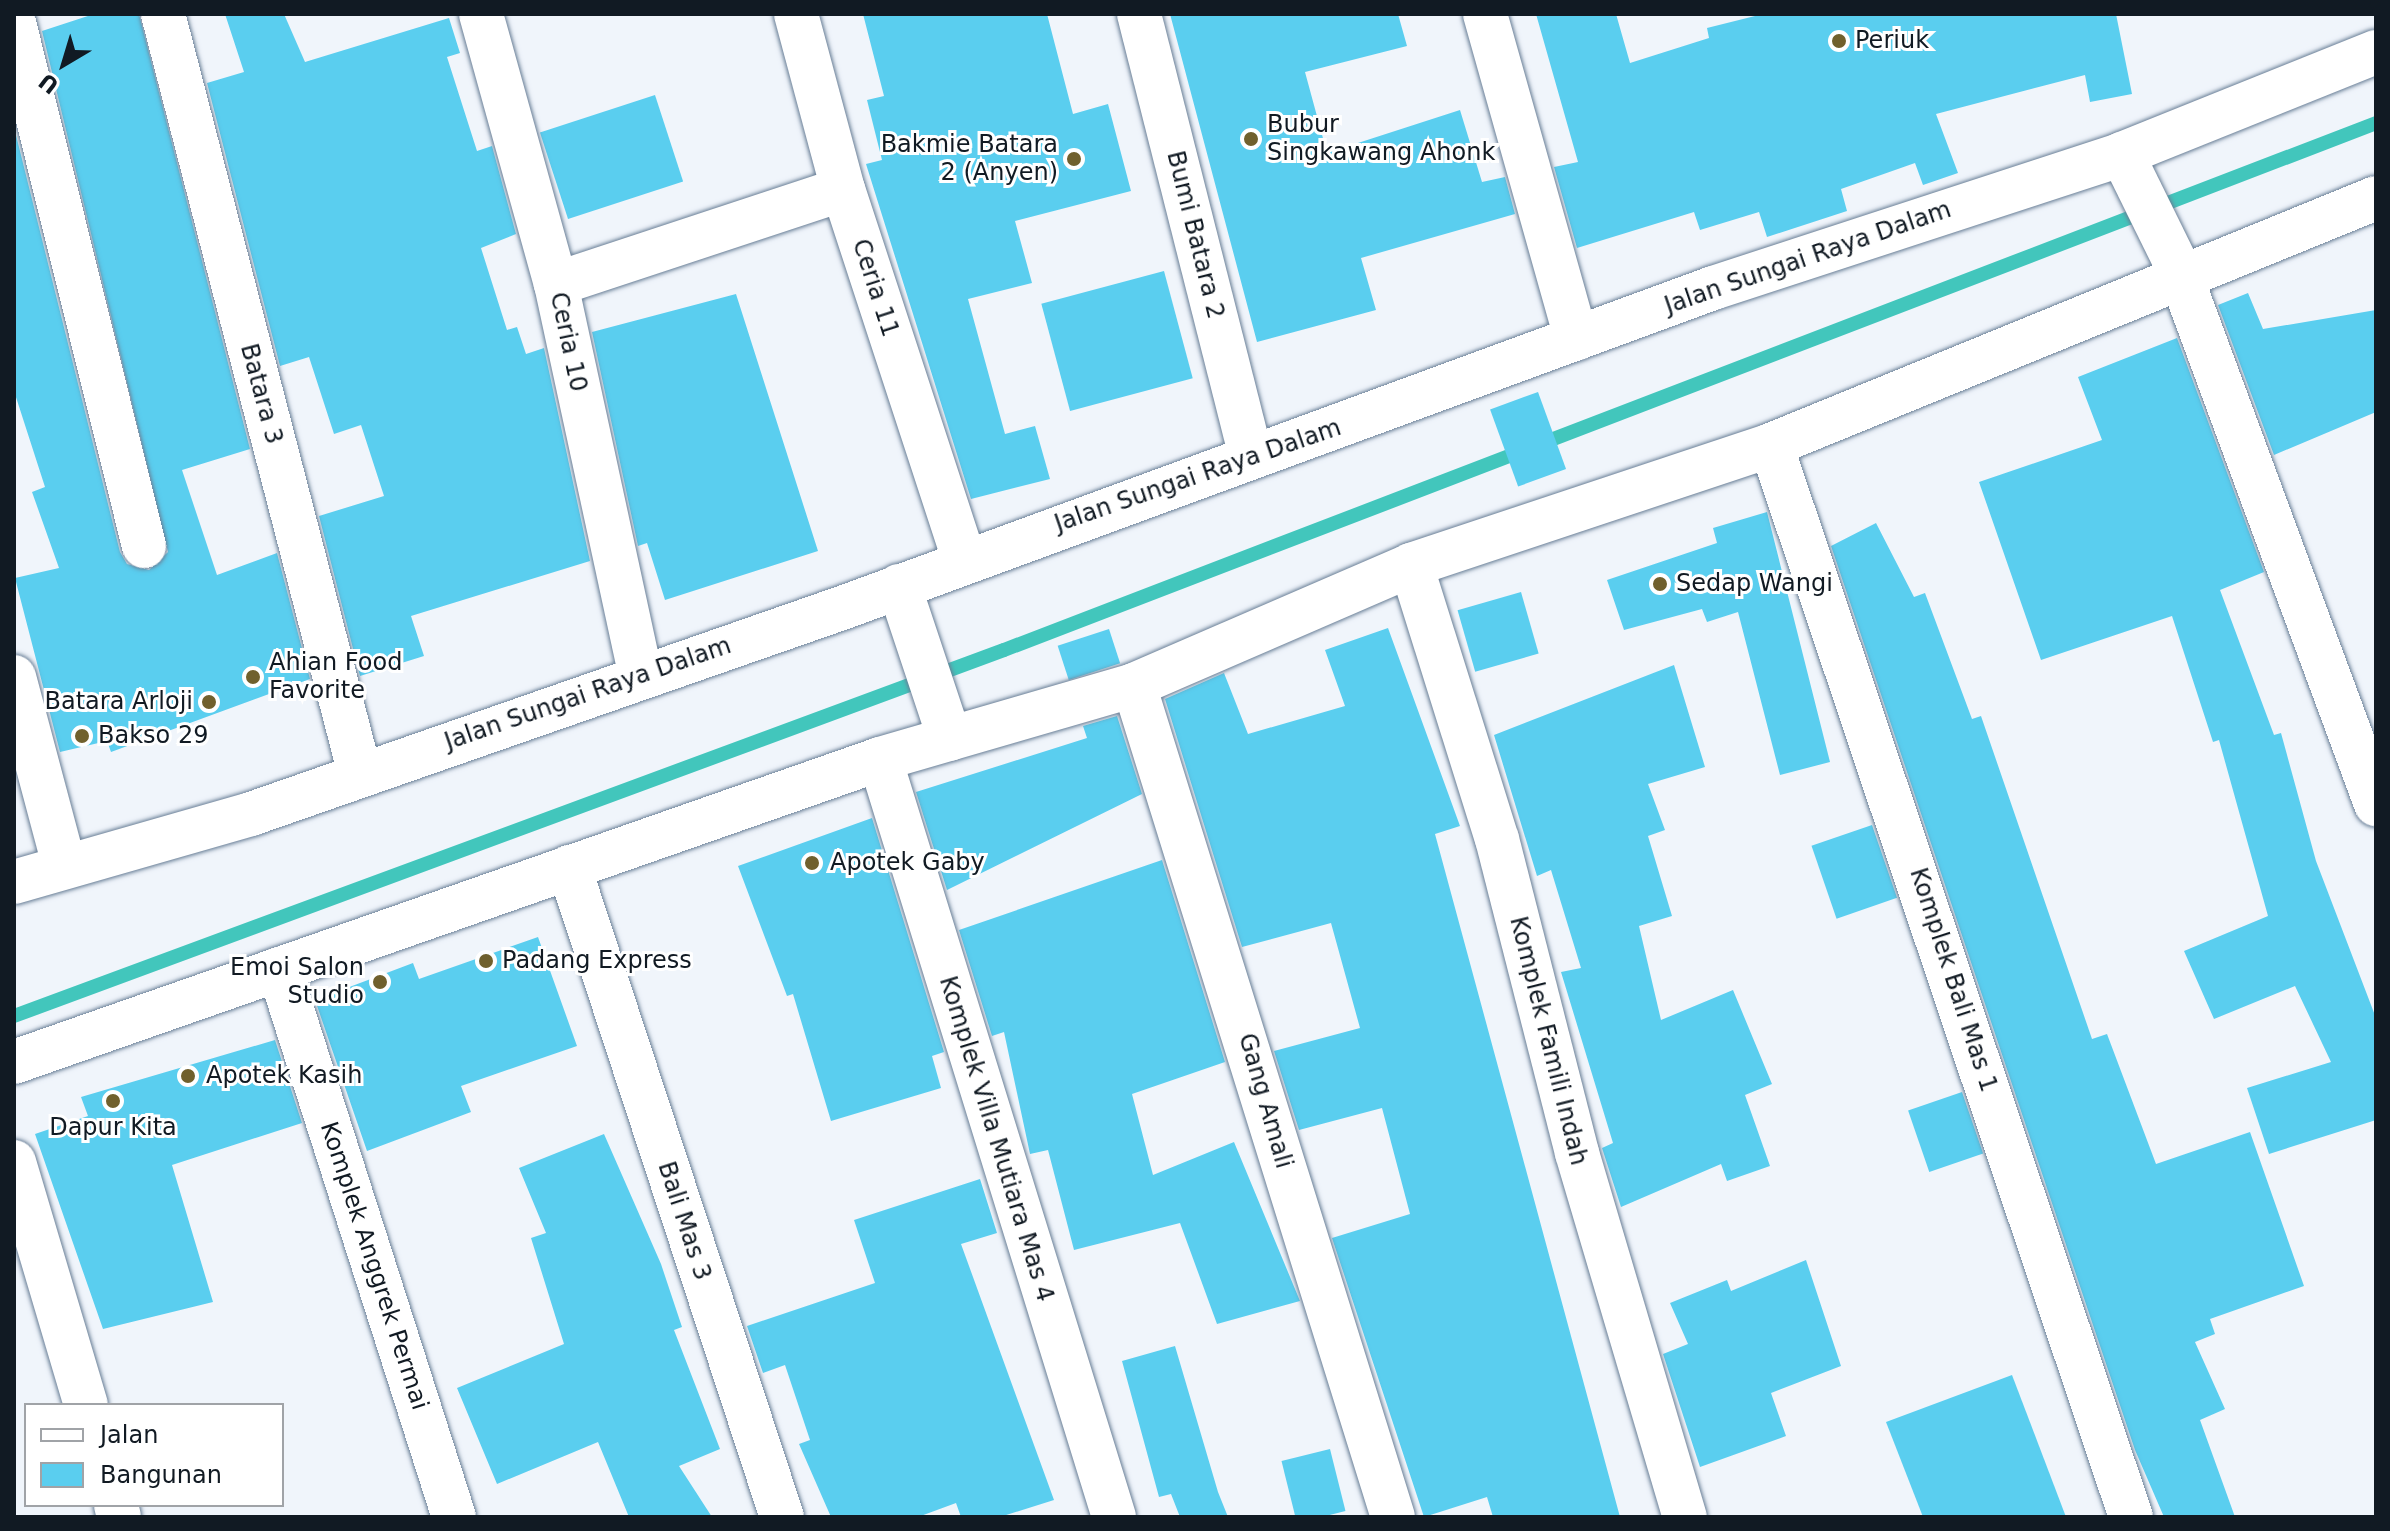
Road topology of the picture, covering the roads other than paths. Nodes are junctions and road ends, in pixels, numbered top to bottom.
1 (163, 14) edge
2 (481, 14) edge
3 (796, 14) edge
4 (1139, 14) edge
5 (1485, 14) edge
6 (14, 23) edge
7 (2376, 52) edge
8 (2129, 169) junction
9 (843, 189) junction
10 (2376, 198) edge
11 (2179, 274) junction
12 (556, 284) junction
13 (1576, 338) junction
14 (1771, 445) junction
15 (1251, 456) junction
16 (144, 546) dead end
17 (964, 559) junction
18 (1411, 565) junction
19 (899, 586) junction
20 (640, 673) junction
21 (14, 677) edge
22 (1134, 685) junction
23 (947, 724) junction
24 (880, 759) junction
25 (360, 774) junction
26 (2376, 804) edge
27 (64, 865) junction
28 (569, 867) junction
29 (14, 882) edge
30 (279, 969) junction
31 (14, 1062) edge
32 (14, 1162) edge
33 (85, 1403) edge
34 (454, 1517) edge
35 (782, 1517) edge
36 (1114, 1517) edge
37 (1393, 1517) edge
38 (1685, 1517) edge
39 (2131, 1517) edge

1 - 25 street, Batara 3
2 - 12 street, Ceria 10
3 - 9 street, Ceria 11
4 - 15 street, Bumi Batara 2
5 - 13 street
6 - 16 street
7 - 8 street, Jalan Sungai Raya Dalam
8 - 11 street
8 - 13 street, Jalan Sungai Raya Dalam
9 - 12 street
9 - 17 street, Ceria 11
10 - 11 street
11 - 14 street
11 - 26 street
12 - 20 street, Ceria 10
13 - 15 street, Jalan Sungai Raya Dalam
14 - 18 street
14 - 39 street, Komplek Bali Mas 1
15 - 17 street, Jalan Sungai Raya Dalam
17 - 19 street, Jalan Sungai Raya Dalam
18 - 22 street
18 - 38 street, Komplek Famili Indah
19 - 20 street, Jalan Sungai Raya Dalam
19 - 23 street
20 - 25 street, Jalan Sungai Raya Dalam
21 - 27 street
22 - 23 street
22 - 37 street, Gang Amali
23 - 24 street
24 - 28 street
24 - 36 street, Komplek Villa Mutiara Mas 4
25 - 27 street, Jalan Sungai Raya Dalam
27 - 29 street, Jalan Sungai Raya Dalam
28 - 30 street
28 - 35 street, Bali Mas 3
30 - 31 street
30 - 34 street, Komplek Anggrek Permai
32 - 33 street

